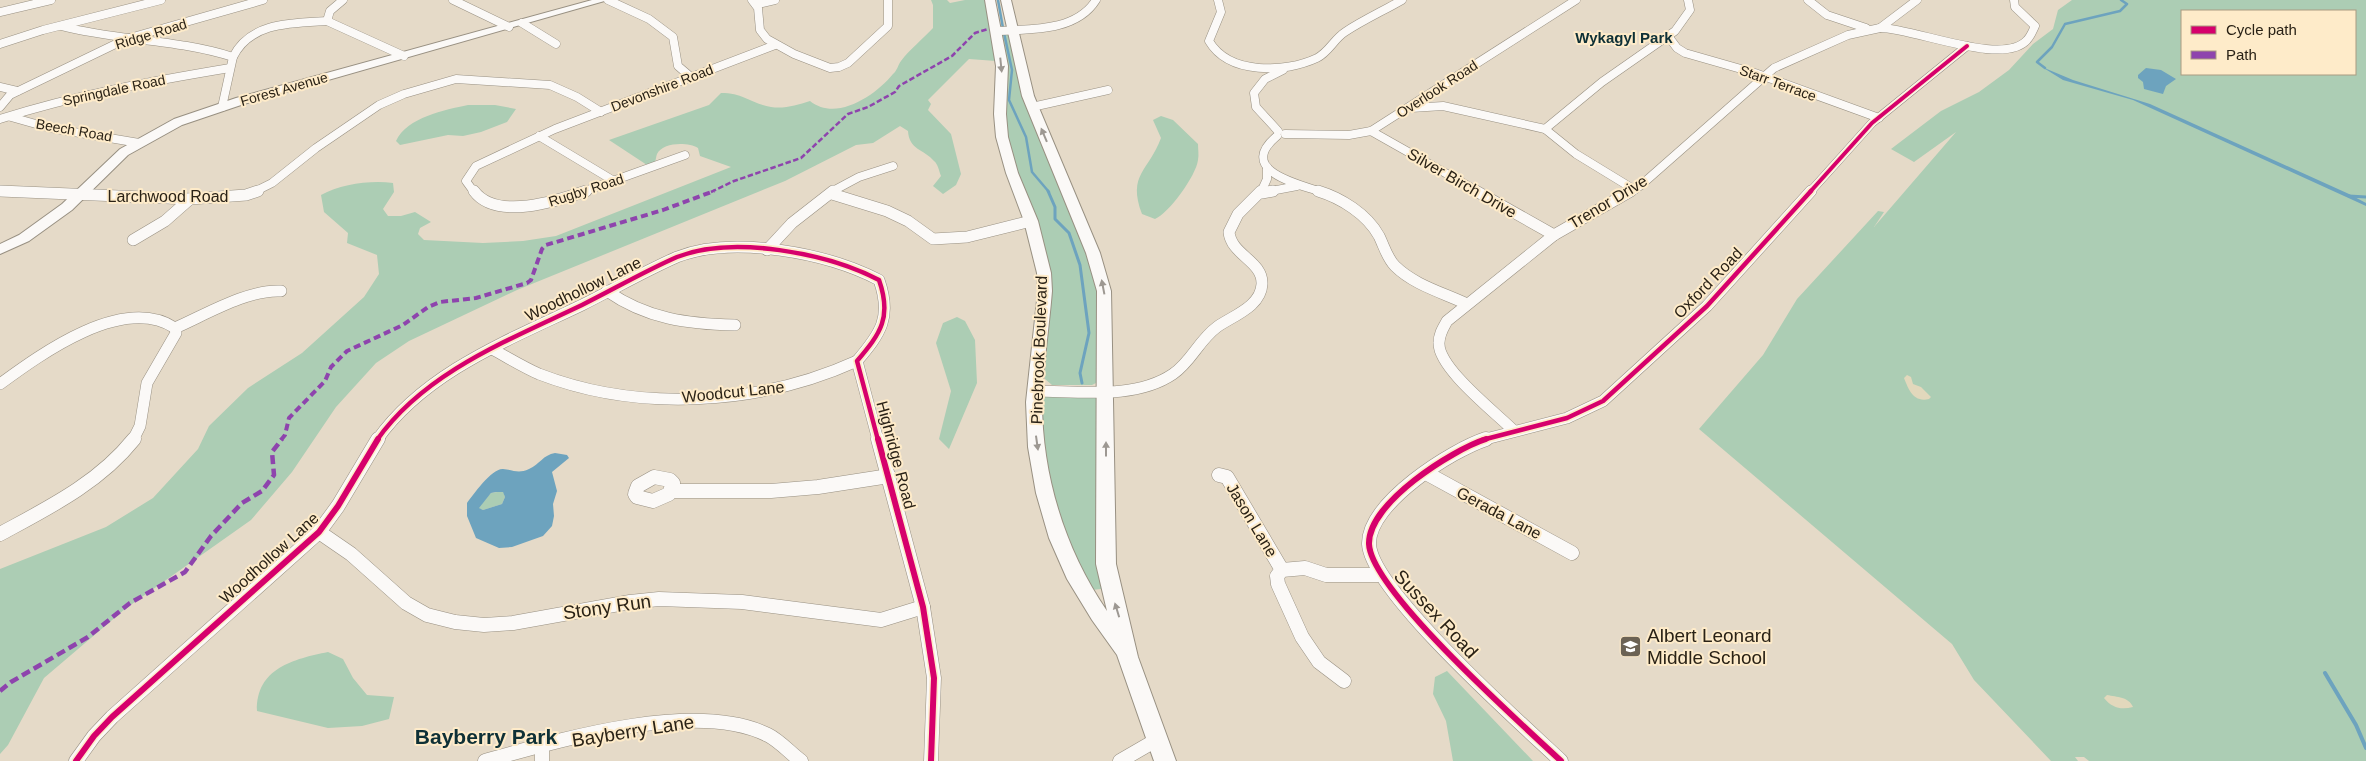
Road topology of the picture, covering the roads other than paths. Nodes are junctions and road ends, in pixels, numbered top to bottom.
1 (51, 0) edge
2 (161, 0) edge
3 (263, 0) edge
4 (343, 0) edge
5 (453, 0) edge
6 (604, 0) edge
7 (608, 0) edge
8 (775, 0) edge
9 (888, 0) edge
10 (990, 0) edge
11 (1006, 0) edge
12 (1096, 0) edge
13 (1218, 0) edge
14 (1402, 0) edge
15 (1576, 0) edge
16 (1688, 0) edge
17 (1917, 0) edge
18 (2014, 0) edge
19 (1807, 1) edge
20 (755, 2) edge
21 (0, 12) edge
22 (327, 21) junction
23 (1889, 22) junction
24 (522, 23) junction
25 (61, 26) junction
26 (509, 27) junction
27 (1854, 28) junction
28 (1880, 28) junction
29 (1012, 30) junction
30 (1904, 30) junction
31 (996, 31) junction
32 (1668, 36) junction
33 (126, 39) junction
34 (0, 44) edge
35 (556, 44) dead end
36 (775, 45) junction
37 (1967, 46) junction
38 (1652, 47) junction
39 (1677, 48) junction
40 (404, 56) junction
41 (233, 57) junction
42 (1288, 67) junction
43 (230, 68) junction
44 (1268, 68) junction
45 (1764, 77) junction
46 (692, 78) junction
47 (1266, 78) junction
48 (0, 87) edge
49 (1108, 90) dead end
50 (17, 91) junction
51 (1429, 95) junction
52 (1443, 106) junction
53 (0, 107) edge
54 (222, 107) junction
55 (1032, 107) junction
56 (1407, 109) junction
57 (601, 112) junction
58 (10, 117) junction
59 (1880, 118) junction
60 (0, 120) edge
61 (1545, 129) junction
62 (1371, 131) junction
63 (1280, 134) junction
64 (538, 136) junction
65 (139, 143) junction
66 (685, 155) dead end
67 (893, 166) dead end
68 (1267, 167) junction
69 (614, 181) junction
70 (1304, 186) junction
71 (1635, 190) junction
72 (0, 191) edge
73 (255, 192) joint
74 (1262, 193) junction
75 (832, 194) junction
76 (81, 195) junction
77 (190, 199) junction
78 (1031, 221) junction
79 (1554, 234) junction
80 (132, 240) dead end
81 (0, 250) edge
82 (767, 250) junction
83 (281, 290) dead end
84 (608, 291) junction
85 (1467, 304) junction
86 (735, 325) dead end
87 (175, 328) junction
88 (492, 349) junction
89 (857, 361) junction
90 (0, 384) edge
91 (1106, 389) junction
92 (1035, 391) junction
93 (1514, 431) junction
94 (1426, 474) junction
95 (1219, 475) dead end
96 (888, 476) junction
97 (671, 491) dead end
98 (319, 532) junction
99 (0, 534) edge
100 (1572, 553) dead end
101 (1282, 570) junction
102 (1380, 575) junction
103 (1110, 588) junction
104 (1085, 593) junction
105 (923, 607) junction
106 (1128, 657) junction
107 (1344, 681) dead end
108 (1158, 739) junction
109 (542, 754) edge
110 (76, 761) edge
111 (485, 761) edge
112 (801, 761) edge
113 (931, 761) edge
114 (1120, 761) edge
115 (1165, 761) edge
116 (1561, 761) edge

1 - 21 street
2 - 25 street
3 - 33 street, Ridge Road
4 - 22 street
5 - 26 street
6 - 24 street, Forest Avenue
7 - 46 street
8 - 20 street
9 - 36 street
10 - 31 street, Pinebrook Boulevard
11 - 29 street, Pinebrook Boulevard
12 - 29 street
13 - 44 street
14 - 42 street
15 - 51 street, Overlook Road
16 - 32 street
17 - 23 street, Trenor Drive
18 - 37 street
19 - 27 street
20 - 36 street
22 - 40 street
22 - 41 street
23 - 28 street, Trenor Drive
23 - 30 street
24 - 26 street, Forest Avenue
24 - 35 street
25 - 33 street
25 - 34 street
26 - 40 street, Forest Avenue
27 - 28 street, Trenor Drive
27 - 45 street, Trenor Drive
28 - 30 street
29 - 31 street
29 - 55 street, Pinebrook Boulevard
30 - 37 street
31 -> 78 street, Pinebrook Boulevard
32 - 38 street
32 - 39 street
33 - 41 street
33 - 50 street, Ridge Road
36 - 46 street, Devonshire Road
37 - 59 street, Oxford Road
38 - 39 street, Starr Terrace
38 - 61 street
39 - 45 street, Starr Terrace
40 - 54 street, Forest Avenue
41 - 43 street
42 - 44 street
42 - 47 street
43 - 54 street
43 - 58 street, Springdale Road
44 - 47 street
45 - 59 street, Starr Terrace
45 - 71 street, Trenor Drive
46 - 57 street, Devonshire Road
47 - 63 street
48 - 50 street
49 - 55 street
50 - 53 street, Ridge Road
51 - 52 street
51 - 56 street, Overlook Road
52 - 56 street
52 - 61 street
54 - 65 street, Forest Avenue
91 -> 55 street, Pinebrook Boulevard
56 - 62 street, Overlook Road
57 - 64 street, Rugby Road
57 - 73 street, Devonshire Road
58 - 60 street, Springdale Road
58 - 65 street, Beech Road
59 - 93 street, Oxford Road
61 - 71 street
62 - 63 street, Overlook Road
62 - 79 street, Silver Birch Drive
63 - 68 street
64 - 69 street
64 - 69 street, Rugby Road
65 - 76 street, Forest Avenue
66 - 69 street, Rugby Road
67 - 75 street
68 - 70 street
68 - 74 street
70 - 74 street
70 - 85 street
71 - 79 street, Trenor Drive
72 - 76 street, Larchwood Road
73 - 77 street, Larchwood Road
74 - 91 street
75 - 78 street
75 - 82 street
76 - 77 street, Larchwood Road
76 - 81 street, Forest Avenue
77 - 80 street
78 - 92 street, Pinebrook Boulevard
79 - 85 street, Trenor Drive
82 - 84 street, Woodhollow Lane
82 - 89 street
83 - 87 street
84 - 86 street
84 - 88 street, Woodhollow Lane
85 - 93 street, Trenor Drive
87 - 90 street
87 - 99 street
88 - 89 street, Woodcut Lane
88 - 98 street, Woodhollow Lane
89 - 96 street, Highridge Road
91 - 92 street
103 -> 91 street, Pinebrook Boulevard
92 -> 104 street, Pinebrook Boulevard
93 - 94 street, Oxford Road
94 - 100 street, Gerada Lane
94 - 102 street, Sussex Road
95 - 101 street, Jason Lane
96 - 97 street
96 - 105 street, Highridge Road
98 - 105 street, Stony Run
98 - 110 street, Woodhollow Lane
101 - 102 street
101 - 107 street
102 - 116 street, Sussex Road
103 - 104 street
106 -> 103 street, Pinebrook Boulevard
104 - 106 street, Pinebrook Boulevard
105 - 113 street, Highridge Road
106 - 108 street, Pinebrook Boulevard
108 - 114 street
108 - 115 street, Pinebrook Boulevard
109 - 111 street, Bayberry Lane
109 - 112 street, Bayberry Lane

